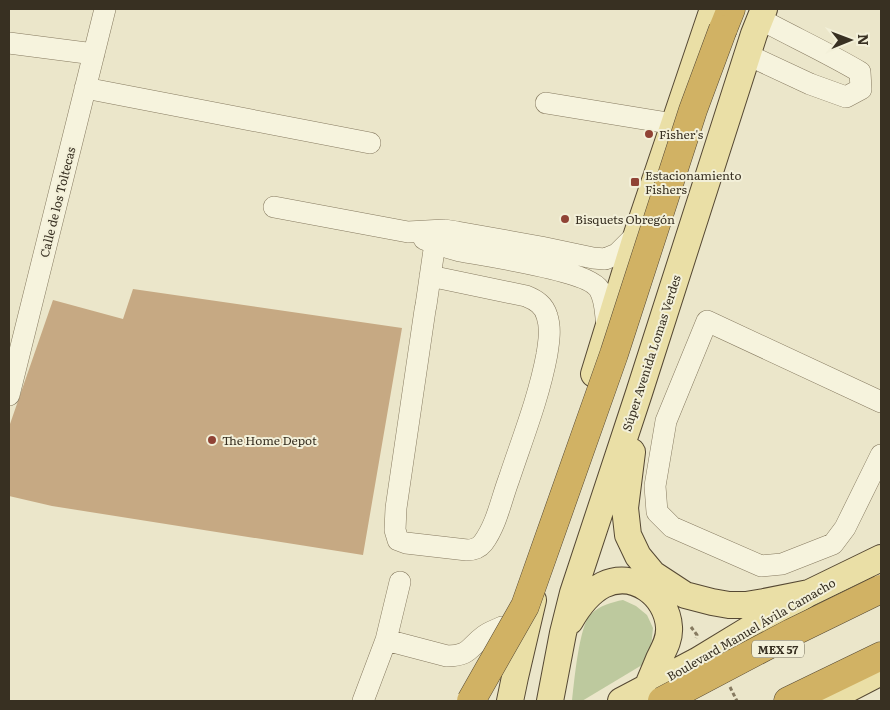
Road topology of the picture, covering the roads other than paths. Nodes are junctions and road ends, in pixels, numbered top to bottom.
1 (105, 9) edge
2 (739, 16) edge
3 (9, 43) edge
4 (94, 54) junction
5 (748, 55) junction
6 (85, 88) junction
7 (546, 103) dead end
8 (674, 124) junction
9 (370, 143) dead end
10 (274, 207) dead end
11 (636, 234) junction
12 (439, 237) junction
13 (539, 256) junction
14 (430, 276) junction
15 (466, 284) junction
16 (607, 330) junction
17 (639, 393) junction
18 (9, 395) edge
19 (881, 402) edge
20 (881, 455) edge
21 (564, 469) junction
22 (881, 558) edge
23 (881, 578) edge
24 (400, 582) dead end
25 (881, 589) edge
26 (809, 593) junction
27 (881, 597) edge
28 (502, 627) junction
29 (563, 633) junction
30 (386, 640) junction
31 (881, 656) edge
32 (881, 666) edge
33 (881, 672) edge
34 (650, 697) edge
35 (363, 701) edge
36 (463, 701) edge
37 (471, 701) edge
38 (492, 701) edge
39 (510, 701) edge
40 (550, 701) edge
41 (621, 701) edge
42 (675, 701) edge
43 (788, 701) edge
44 (797, 701) edge
45 (825, 701) edge

1 - 4 street, Calle de los Toltecas
2 - 5 main road, Súper Avenida Lomas Verdes
2 - 5 street
2 - 8 main road
2 - 37 highway, bridge
2 - 38 highway
3 - 4 street
4 - 6 street, Calle de los Toltecas
5 - 17 main road, Súper Avenida Lomas Verdes
6 - 9 street
6 - 18 street, Calle de los Toltecas
7 - 8 street
8 - 11 main road
10 - 12 street
11 - 13 street
11 - 16 main road
12 - 13 street
12 - 14 street
13 - 15 street
13 - 16 street
14 - 15 street
14 - 15 street
16 - 21 main road
17 - 26 main road
17 - 29 main road, Súper Avenida Lomas Verdes
19 - 20 street
21 - 28 main road
21 - 39 main road
22 - 26 main road, Boulevard Manuel Ávila Camacho
23 - 34 highway
24 - 30 street
25 - 34 highway, bridge
26 - 34 main road, Boulevard Manuel Ávila Camacho
27 - 42 highway, Boulevard Manuel Ávila Camacho / MEX 57
28 - 30 street
28 - 36 main road
29 - 34 main road
29 - 40 main road, Súper Avenida Lomas Verdes
30 - 35 street
31 - 43 highway
32 - 44 highway
33 - 45 main road
34 - 41 main road, Boulevard Manuel Ávila Camacho

